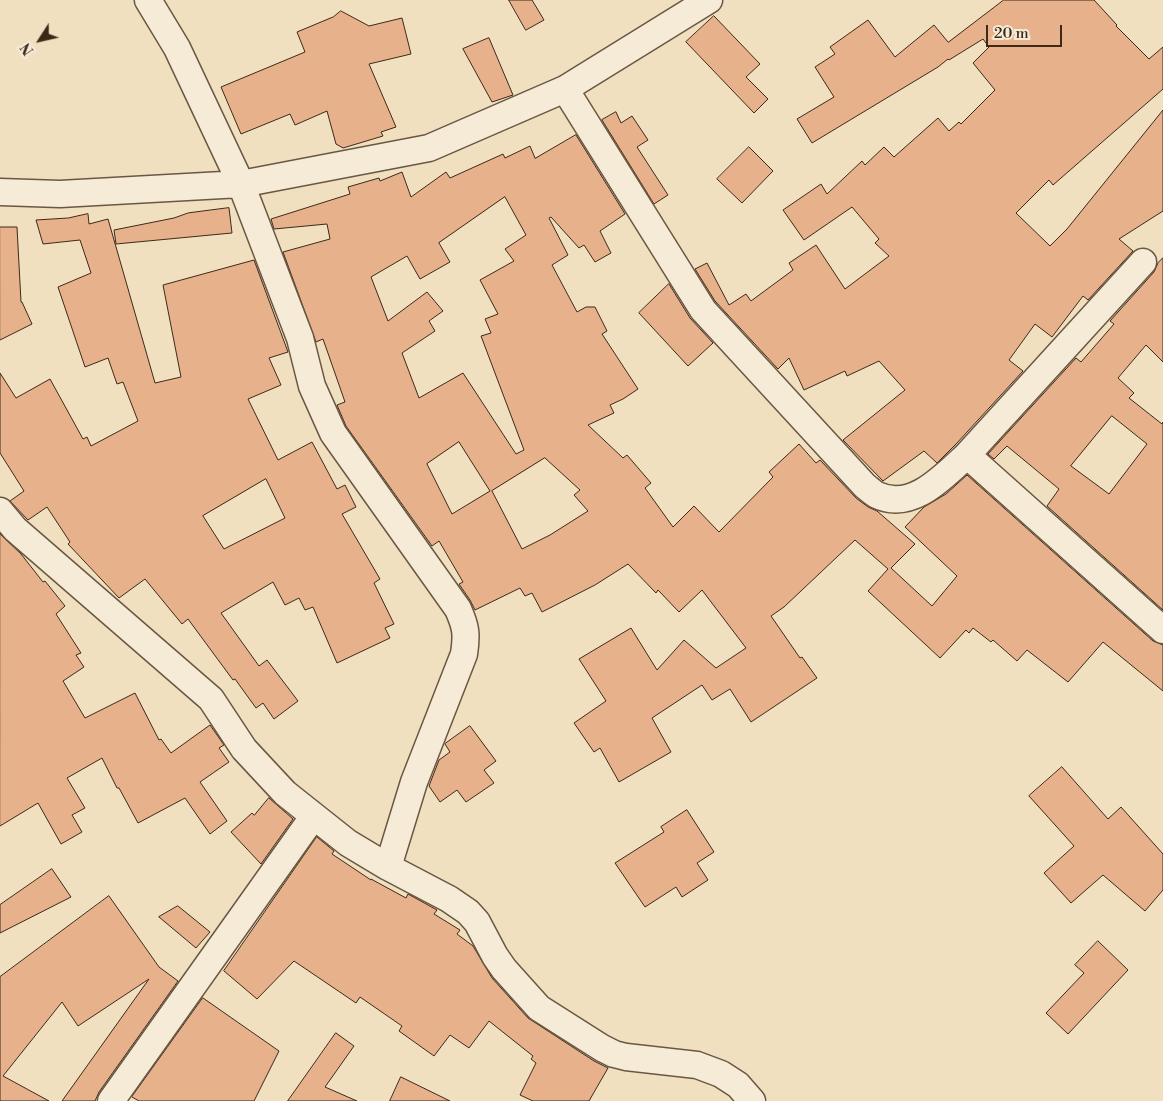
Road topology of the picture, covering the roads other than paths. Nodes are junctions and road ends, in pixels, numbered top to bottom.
1 (148, 0) edge
2 (709, 0) edge
3 (564, 89) junction
4 (241, 184) junction
5 (0, 192) edge
6 (1143, 262) dead end
7 (967, 455) junction
8 (0, 511) edge
9 (1163, 630) edge
10 (313, 817) junction
11 (388, 867) junction
12 (111, 1101) edge
13 (752, 1101) edge

1 - 4 street
2 - 3 street
3 - 4 street
3 - 7 street
4 - 5 street
4 - 11 street
6 - 7 street
7 - 9 street
8 - 10 street
10 - 11 street
10 - 12 street
11 - 13 street

